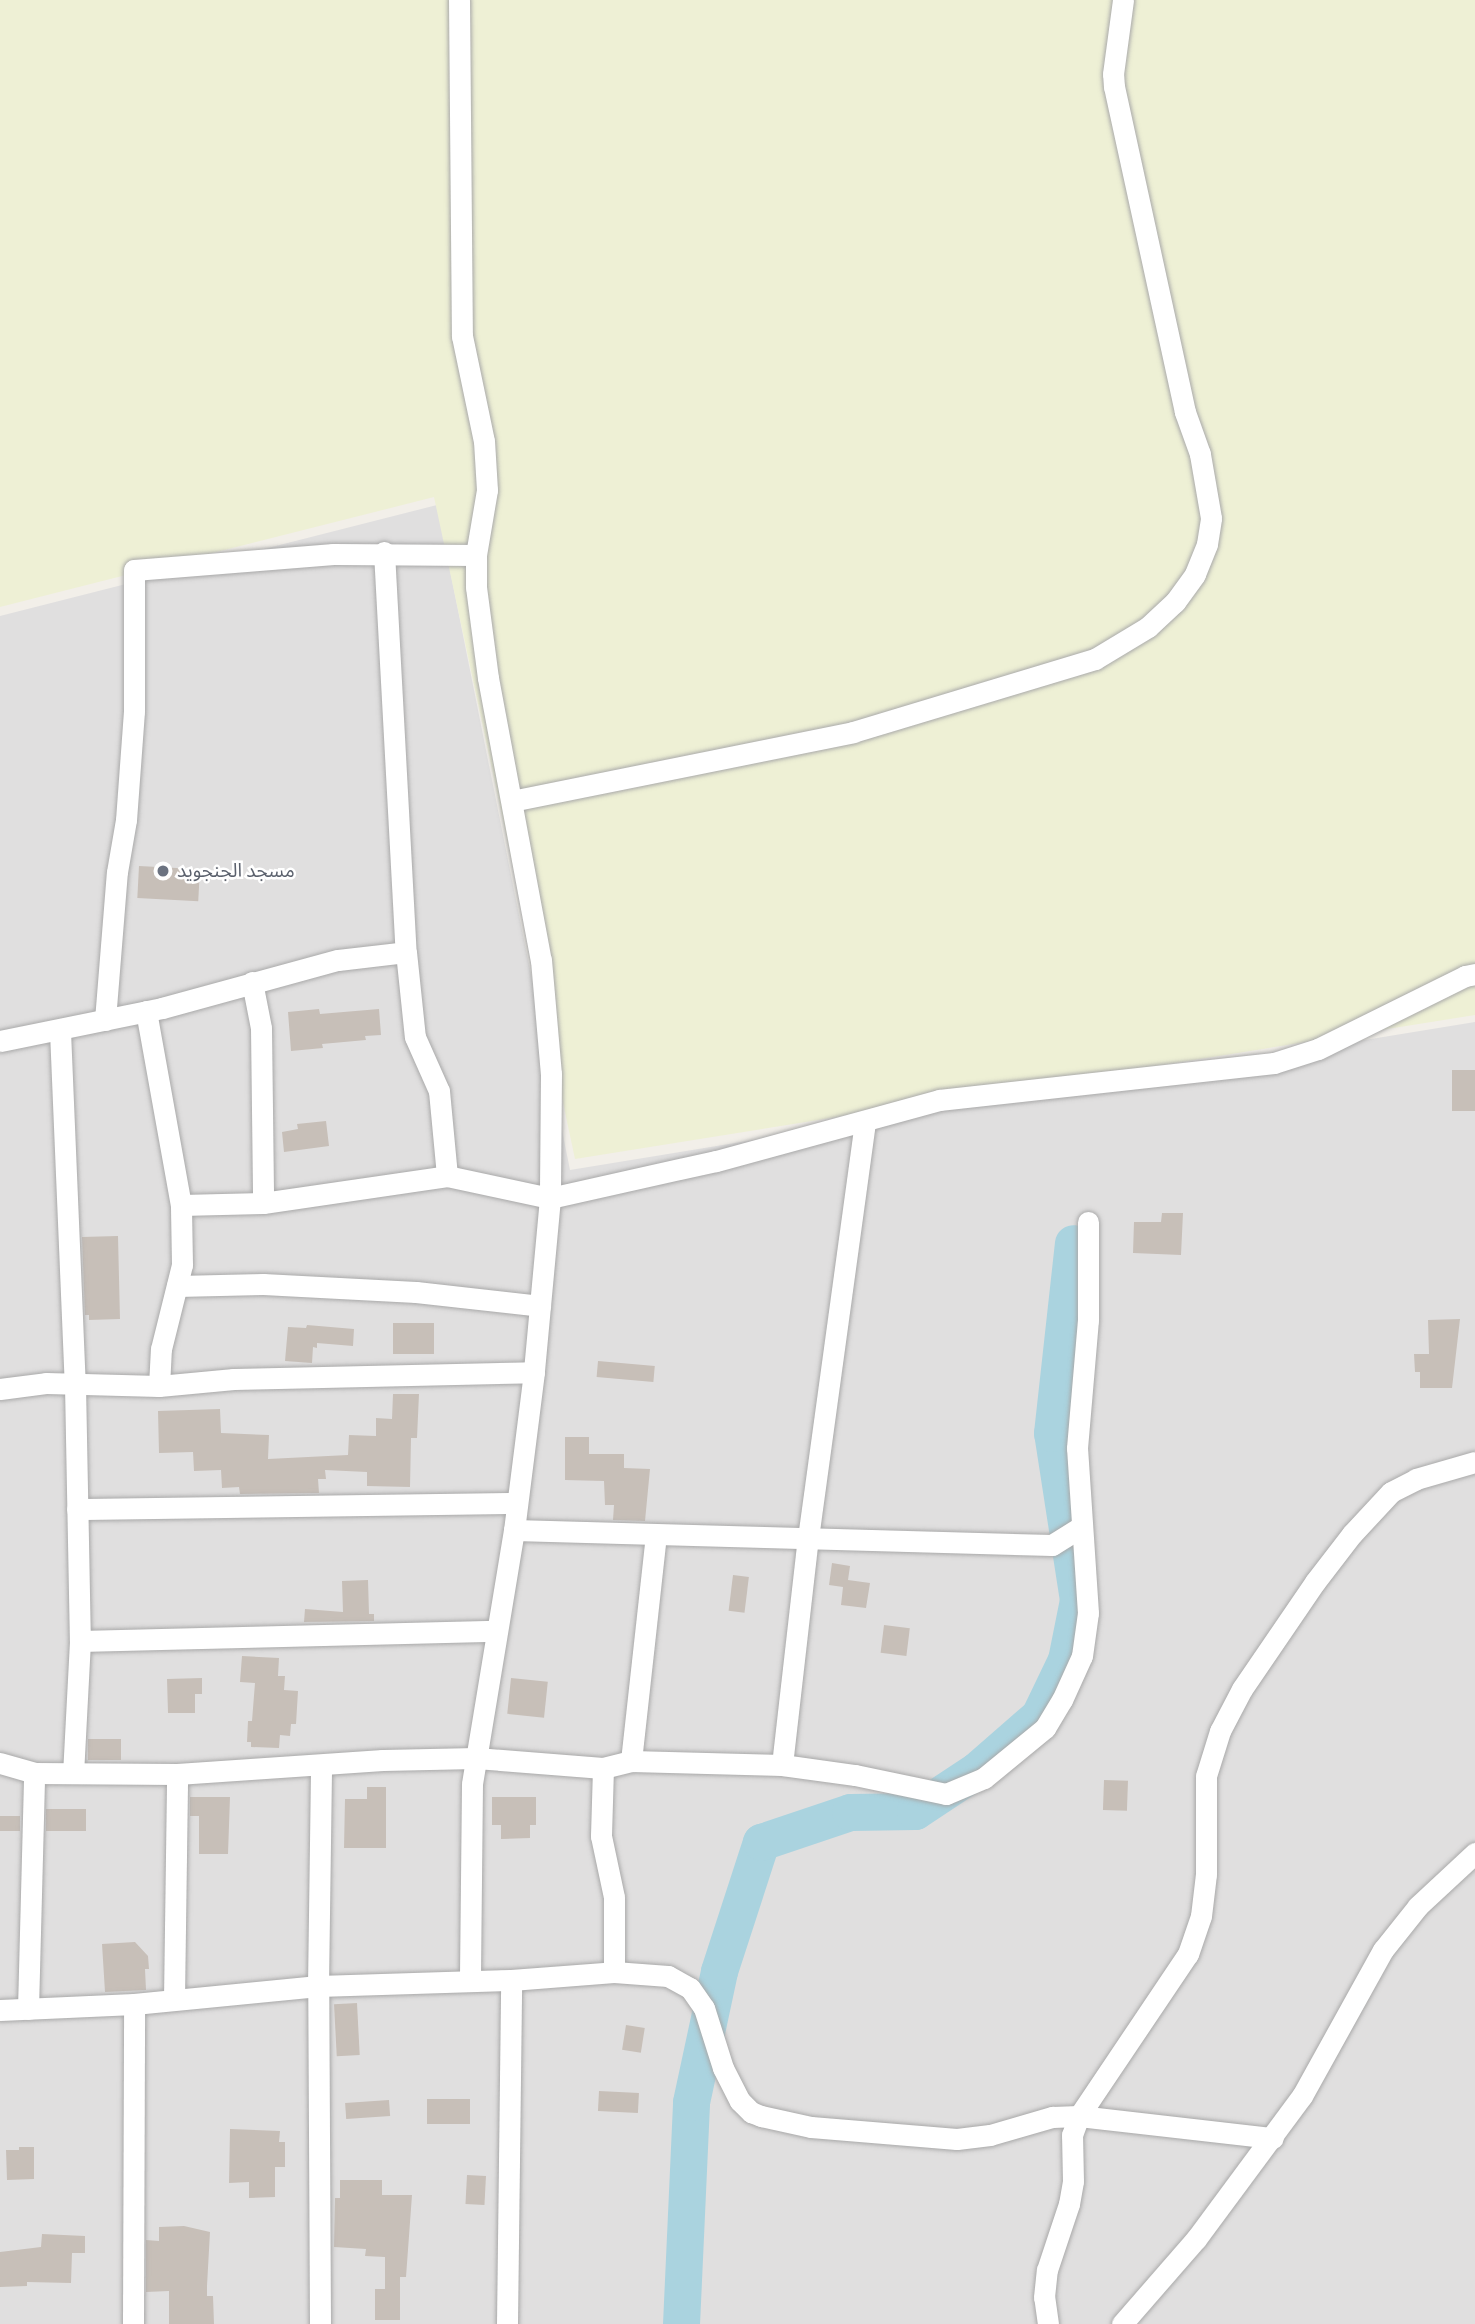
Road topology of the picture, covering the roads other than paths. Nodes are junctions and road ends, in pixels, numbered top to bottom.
1 (460, 0) edge
2 (1123, 0) edge
3 (384, 552) junction
4 (476, 555) junction
5 (512, 801) junction
6 (407, 952) junction
7 (1475, 974) edge
8 (252, 982) junction
9 (146, 1012) junction
10 (105, 1020) junction
11 (60, 1031) junction
12 (0, 1041) edge
13 (865, 1122) junction
14 (447, 1176) junction
15 (550, 1198) junction
16 (263, 1203) junction
17 (181, 1205) junction
18 (1088, 1222) dead end
19 (177, 1286) junction
20 (540, 1306) junction
21 (534, 1372) junction
22 (75, 1385) junction
23 (159, 1386) junction
24 (0, 1389) edge
25 (1475, 1462) edge
26 (516, 1503) junction
27 (77, 1509) junction
28 (1081, 1527) junction
29 (514, 1530) junction
30 (656, 1534) junction
31 (808, 1538) junction
32 (496, 1631) junction
33 (80, 1641) junction
34 (476, 1758) junction
35 (631, 1761) junction
36 (0, 1763) edge
37 (321, 1765) junction
38 (782, 1765) junction
39 (603, 1768) junction
40 (34, 1773) junction
41 (73, 1773) junction
42 (177, 1774) junction
43 (1475, 1853) edge
44 (614, 1972) junction
45 (511, 1980) junction
46 (470, 1981) junction
47 (318, 1986) junction
48 (174, 2000) junction
49 (134, 2004) junction
50 (28, 2009) junction
51 (0, 2010) edge
52 (1079, 2116) junction
53 (1272, 2137) junction
54 (133, 2324) edge
55 (320, 2324) edge
56 (507, 2324) edge
57 (1048, 2324) edge
58 (1122, 2324) edge

1 - 4 street
2 - 5 street
3 - 4 street
3 - 6 street
3 - 10 street
4 - 5 street
5 - 15 street
6 - 8 street
6 - 14 street
7 - 13 street
8 - 9 street
8 - 16 street
9 - 10 street
9 - 17 street
10 - 11 street
11 - 12 street
11 - 22 street
13 - 15 street
13 - 31 street
14 - 15 street
14 - 16 street
15 - 20 street
16 - 17 street
17 - 19 street
18 - 28 street
19 - 20 street
19 - 23 street
20 - 21 street
21 - 23 street
21 - 26 street
22 - 23 street
22 - 24 street
22 - 27 street
25 - 52 street
26 - 27 street
26 - 29 street
27 - 33 street
28 - 31 street
28 - 38 street
29 - 30 street
29 - 32 street
30 - 31 street
30 - 35 street
31 - 38 street
32 - 33 street
32 - 34 street
33 - 41 street
34 - 37 street
34 - 39 street
34 - 46 street
35 - 38 street
35 - 39 street
36 - 40 street
37 - 42 street
37 - 47 street
39 - 44 street
40 - 41 street
40 - 50 street
41 - 42 street
42 - 48 street
43 - 53 street
44 - 45 street
44 - 52 street
45 - 46 street
45 - 56 street
46 - 47 street
47 - 48 street
47 - 55 street
48 - 49 street
49 - 50 street
49 - 54 street
50 - 51 street
52 - 53 street
52 - 57 street
53 - 58 street

